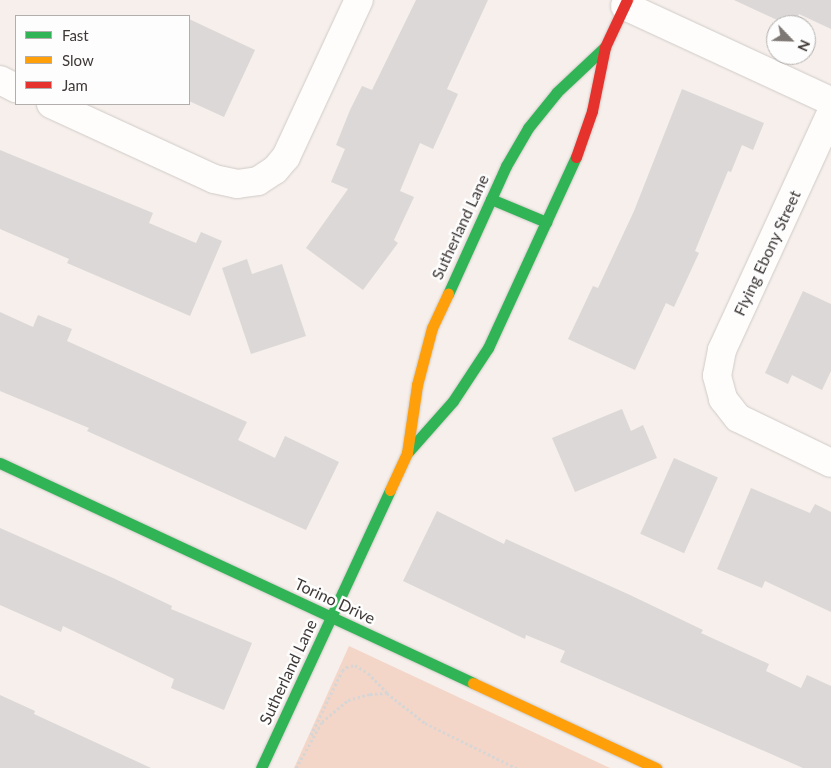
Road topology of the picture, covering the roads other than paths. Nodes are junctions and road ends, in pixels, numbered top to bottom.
1 (359, 0) edge
2 (626, 3) edge
3 (606, 47) junction
4 (0, 80) edge
5 (15, 88) edge
6 (831, 101) edge
7 (53, 105) edge
8 (831, 113) edge
9 (491, 199) junction
10 (546, 222) junction
11 (407, 453) junction
12 (831, 462) edge
13 (0, 463) edge
14 (331, 616) junction
15 (261, 768) edge
16 (656, 768) edge

1 - 7 street
2 - 3 street, Sutherland Lane
2 - 6 street
3 - 9 street, Sutherland Lane
3 - 10 street, Sutherland Lane
4 - 5 street
8 - 12 street, Flying Ebony Street
9 - 10 street
9 - 11 street, Sutherland Lane
10 - 11 street, Sutherland Lane
11 - 14 street, Sutherland Lane
13 - 14 street, Torino Drive
14 - 15 street, Sutherland Lane
14 - 16 street, Torino Drive

